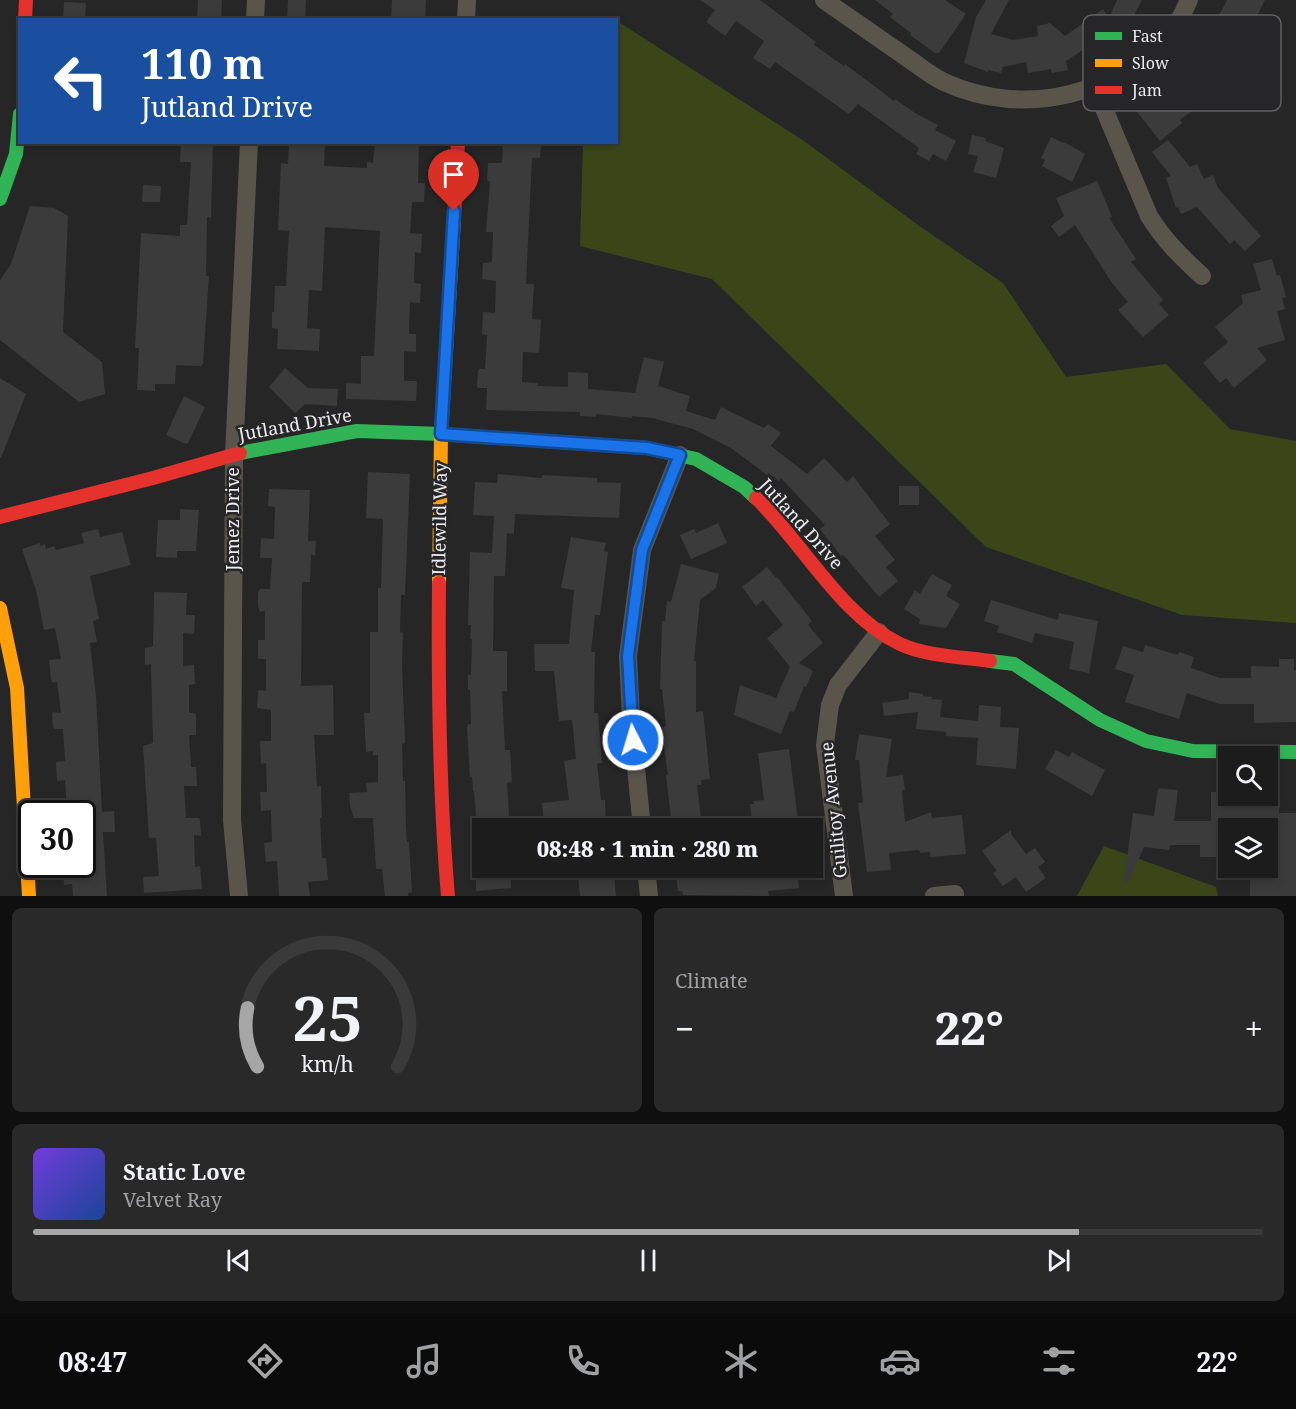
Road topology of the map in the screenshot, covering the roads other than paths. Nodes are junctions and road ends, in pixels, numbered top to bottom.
1 (26, 0) edge
2 (256, 0) edge
3 (467, 0) edge
4 (824, 0) edge
5 (1189, 0) edge
6 (1182, 15) edge
7 (25, 18) edge
8 (255, 18) edge
9 (466, 18) edge
10 (1083, 91) edge
11 (1105, 111) edge
12 (18, 134) edge
13 (249, 144) edge
14 (458, 144) edge
15 (0, 199) edge
16 (1202, 276) dead end
17 (441, 434) junction
18 (234, 454) junction
19 (680, 455) junction
20 (0, 517) edge
21 (0, 608) edge
22 (879, 632) junction
23 (1296, 752) edge
24 (641, 818) edge
25 (647, 878) edge
26 (955, 894) dead end
27 (29, 896) edge
28 (239, 896) edge
29 (448, 896) edge
30 (649, 896) edge
31 (844, 896) edge
32 (934, 896) edge

1 - 7 street
2 - 8 street
3 - 9 street
4 - 10 street
5 - 6 street
11 - 16 street
12 - 15 street
13 - 18 street, Jemez Drive
14 - 17 street, Idlewild Way
17 - 18 street, Jutland Drive
17 - 19 street, Jutland Drive
17 - 29 street, Idlewild Way
18 - 20 street, Jutland Drive
18 - 28 street, Jemez Drive
19 - 22 street, Jutland Drive
19 - 24 street
21 - 27 street
22 - 23 street, Jutland Drive
22 - 31 street, Guilitoy Avenue
25 - 30 street
26 - 32 street

